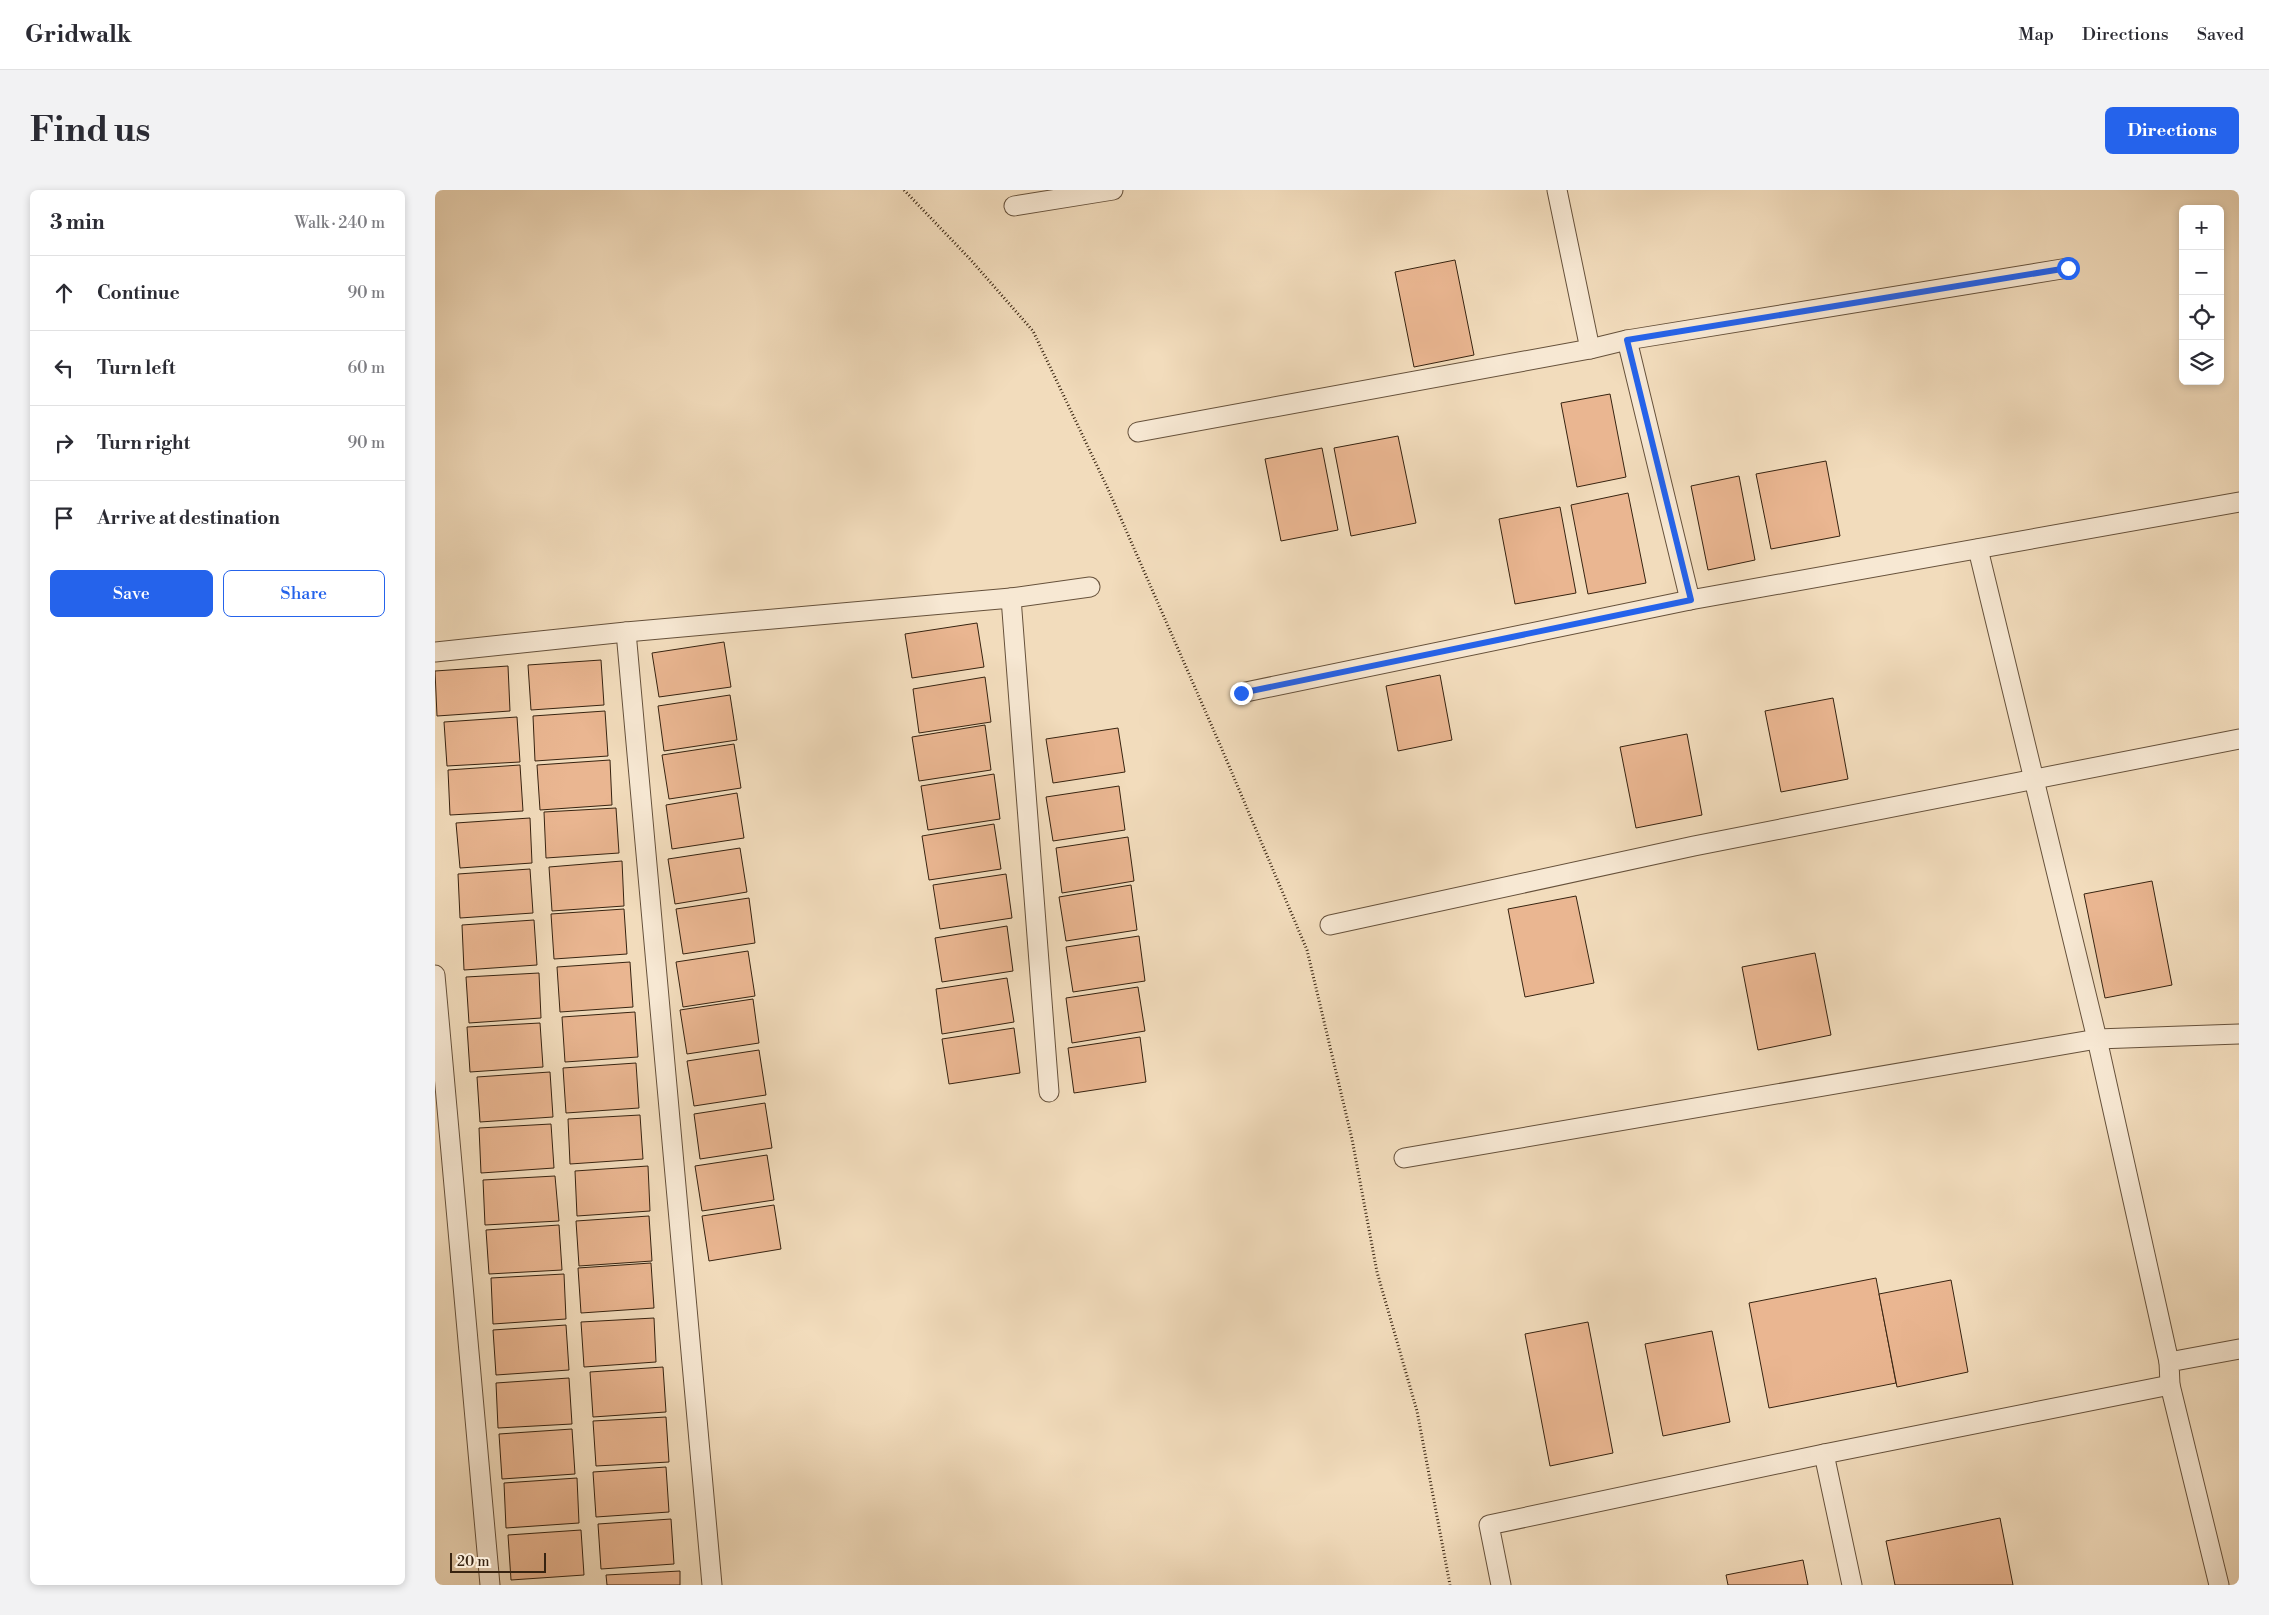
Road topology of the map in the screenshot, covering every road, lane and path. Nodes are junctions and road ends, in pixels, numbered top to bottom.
1 (904, 190) edge
2 (1113, 190) edge
3 (1557, 190) edge
4 (1014, 206) dead end
5 (2068, 268) dead end
6 (1627, 340) junction
7 (1590, 349) junction
8 (1138, 432) dead end
9 (2239, 502) edge
10 (1978, 549) junction
11 (1090, 587) dead end
12 (1011, 598) junction
13 (1691, 600) junction
14 (626, 632) junction
15 (435, 652) edge
16 (1241, 693) dead end
17 (2239, 739) edge
18 (2034, 779) junction
19 (1330, 925) dead end
20 (435, 975) edge
21 (2239, 1034) edge
22 (2097, 1039) junction
23 (1049, 1092) dead end
24 (1404, 1158) dead end
25 (2239, 1349) edge
26 (2169, 1362) junction
27 (2171, 1385) junction
28 (1824, 1454) junction
29 (490, 1585) edge
30 (712, 1585) edge
31 (1450, 1585) edge
32 (1501, 1585) edge
33 (1853, 1585) edge
34 (2219, 1585) edge

1 - 31 path
2 - 4 lane
3 - 7 lane
5 - 6 lane
6 - 7 lane
6 - 13 lane
7 - 8 lane
9 - 10 lane
10 - 13 lane
10 - 18 lane
11 - 12 lane
12 - 14 lane
12 - 23 lane
13 - 16 lane
14 - 15 lane
14 - 30 lane
17 - 18 lane
18 - 19 lane
18 - 22 lane
20 - 29 lane
21 - 22 lane
22 - 24 lane
22 - 26 lane
25 - 26 lane
26 - 27 lane
27 - 28 lane
27 - 34 lane
28 - 32 lane
28 - 33 lane

